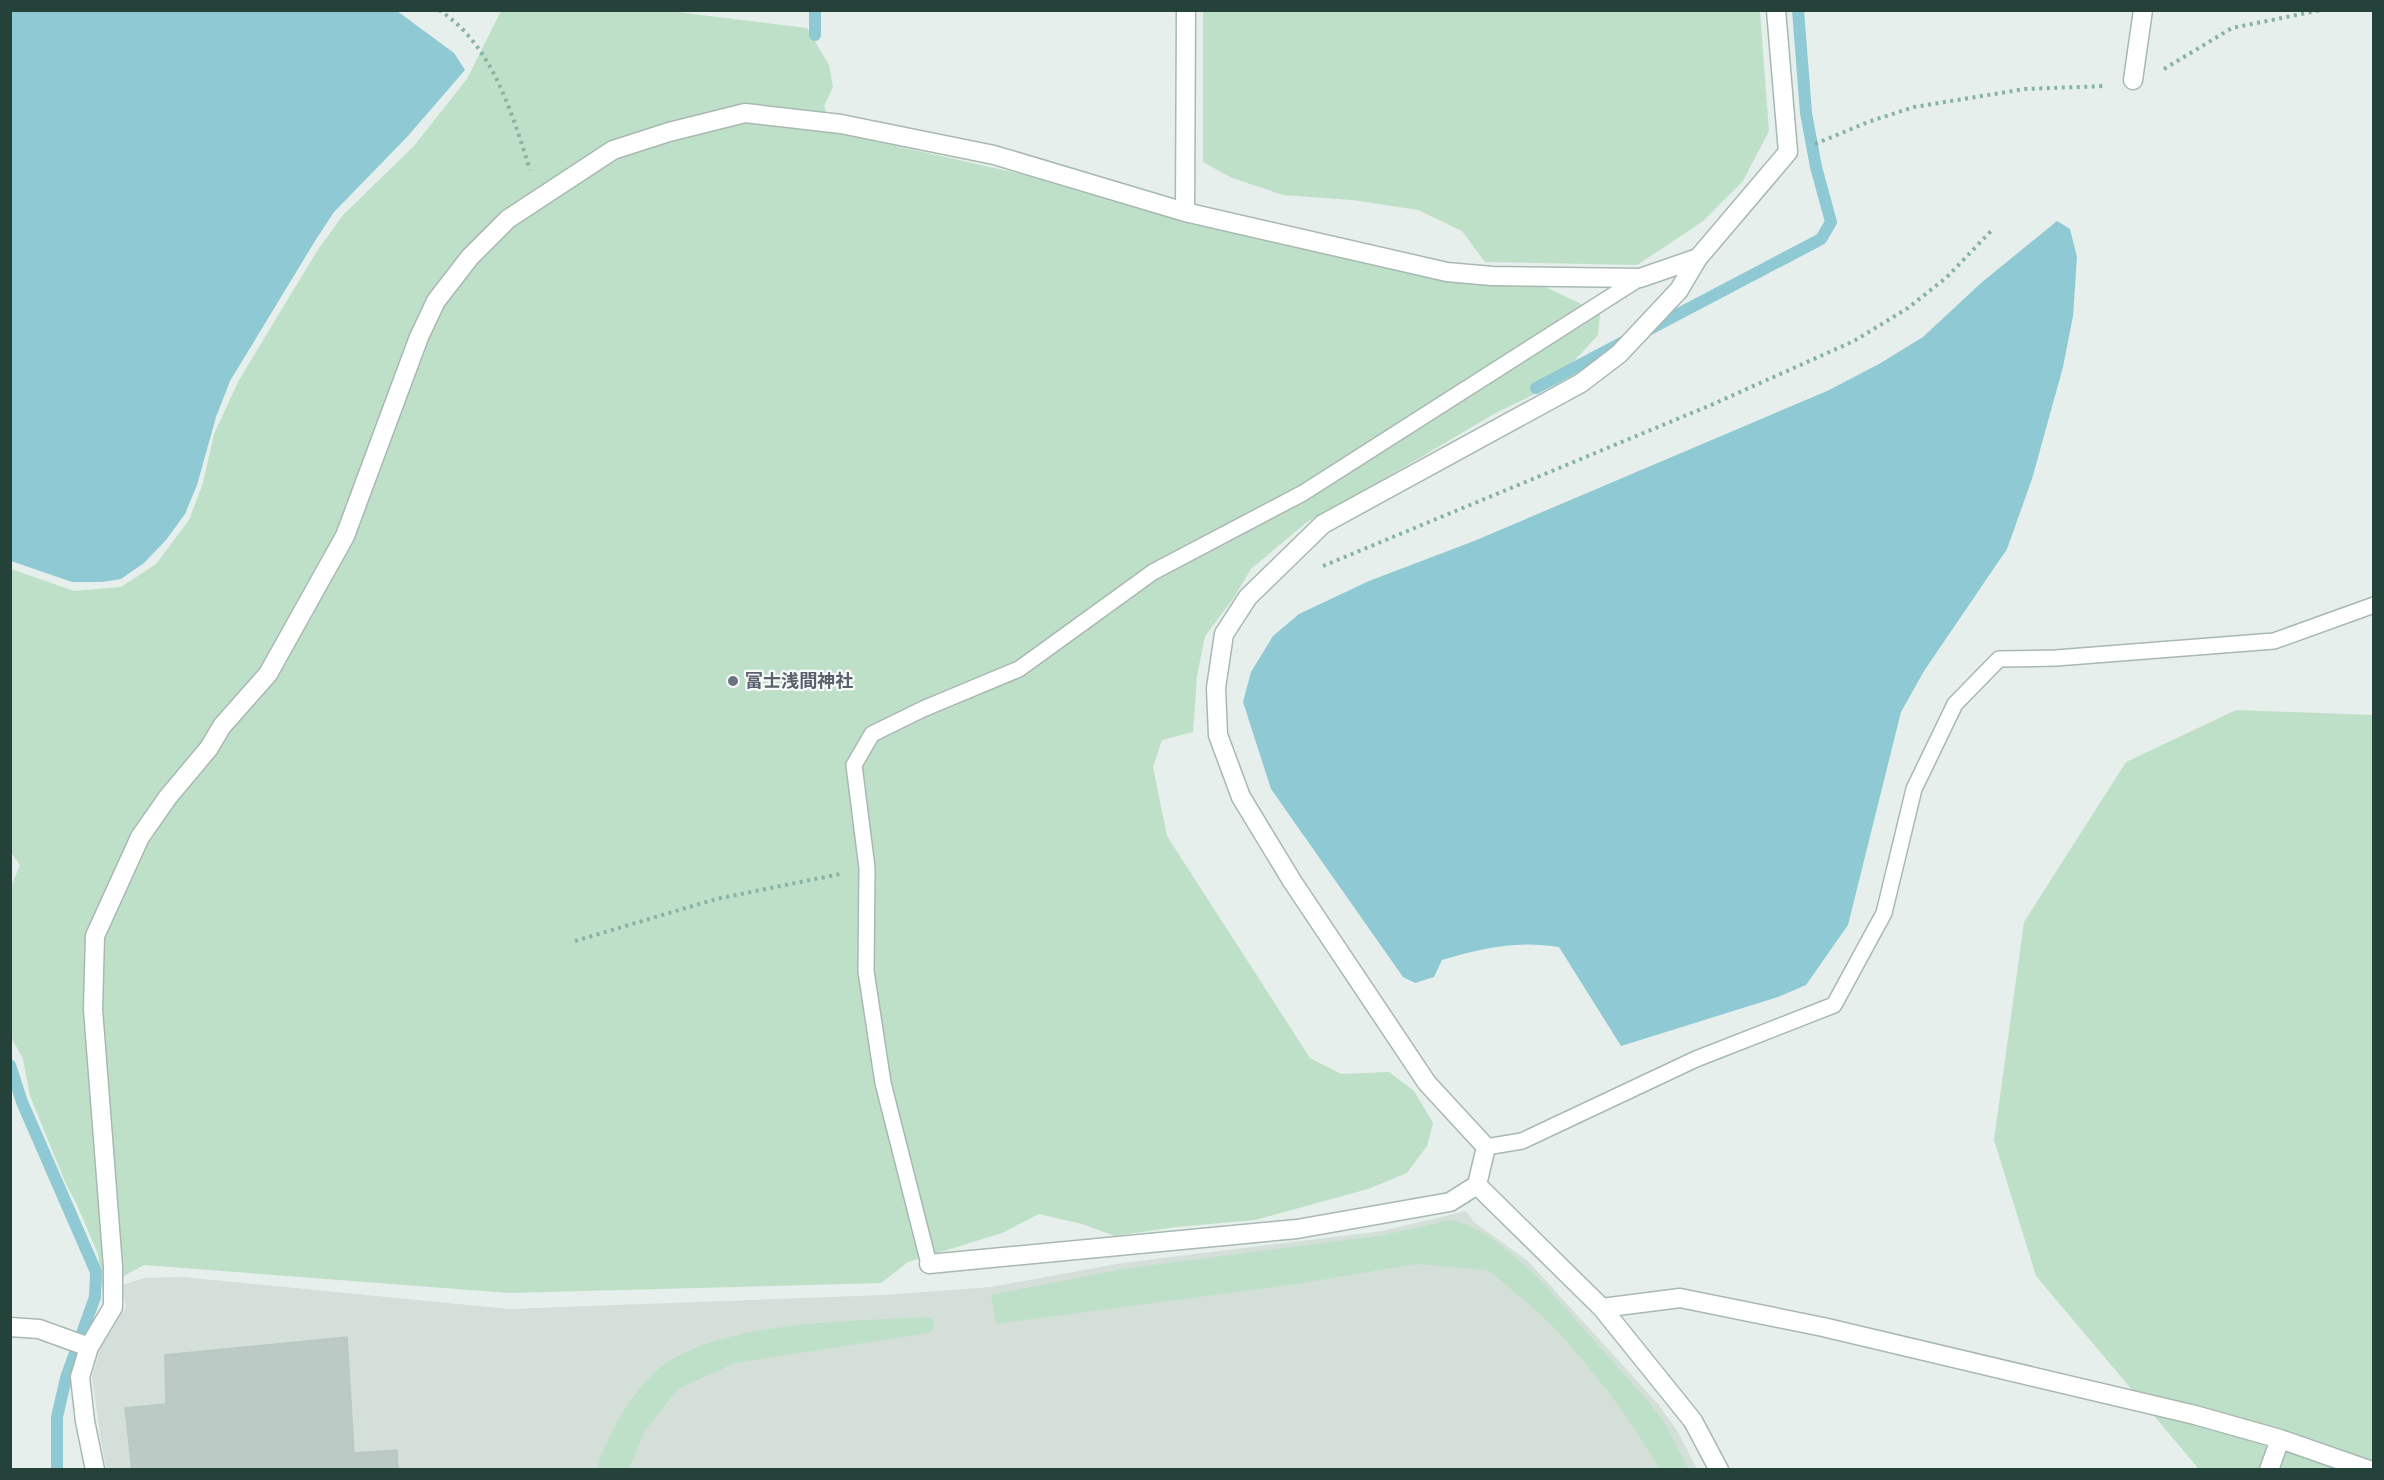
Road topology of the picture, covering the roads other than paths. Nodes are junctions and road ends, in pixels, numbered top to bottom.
1 (1186, 10) edge
2 (1776, 10) edge
3 (2142, 10) edge
4 (2133, 80) road end
5 (1185, 212) junction
6 (1698, 258) junction
7 (1640, 278) junction
8 (2373, 605) edge
9 (1486, 1147) junction
10 (1477, 1185) junction
11 (929, 1264) joint
12 (1602, 1308) junction
13 (10, 1327) edge
14 (89, 1347) junction
15 (2280, 1439) junction
16 (95, 1470) edge
17 (1719, 1470) edge
18 (2269, 1470) edge
19 (2369, 1470) edge

1 - 5 street
2 - 6 street
3 - 4 street
5 - 7 street
5 - 14 street
6 - 7 street
6 - 9 street
7 - 11 lane
8 - 9 lane
9 - 10 street
10 - 11 street
10 - 12 street
12 - 15 street
12 - 17 street
13 - 14 street
14 - 16 street
15 - 18 street
15 - 19 street

